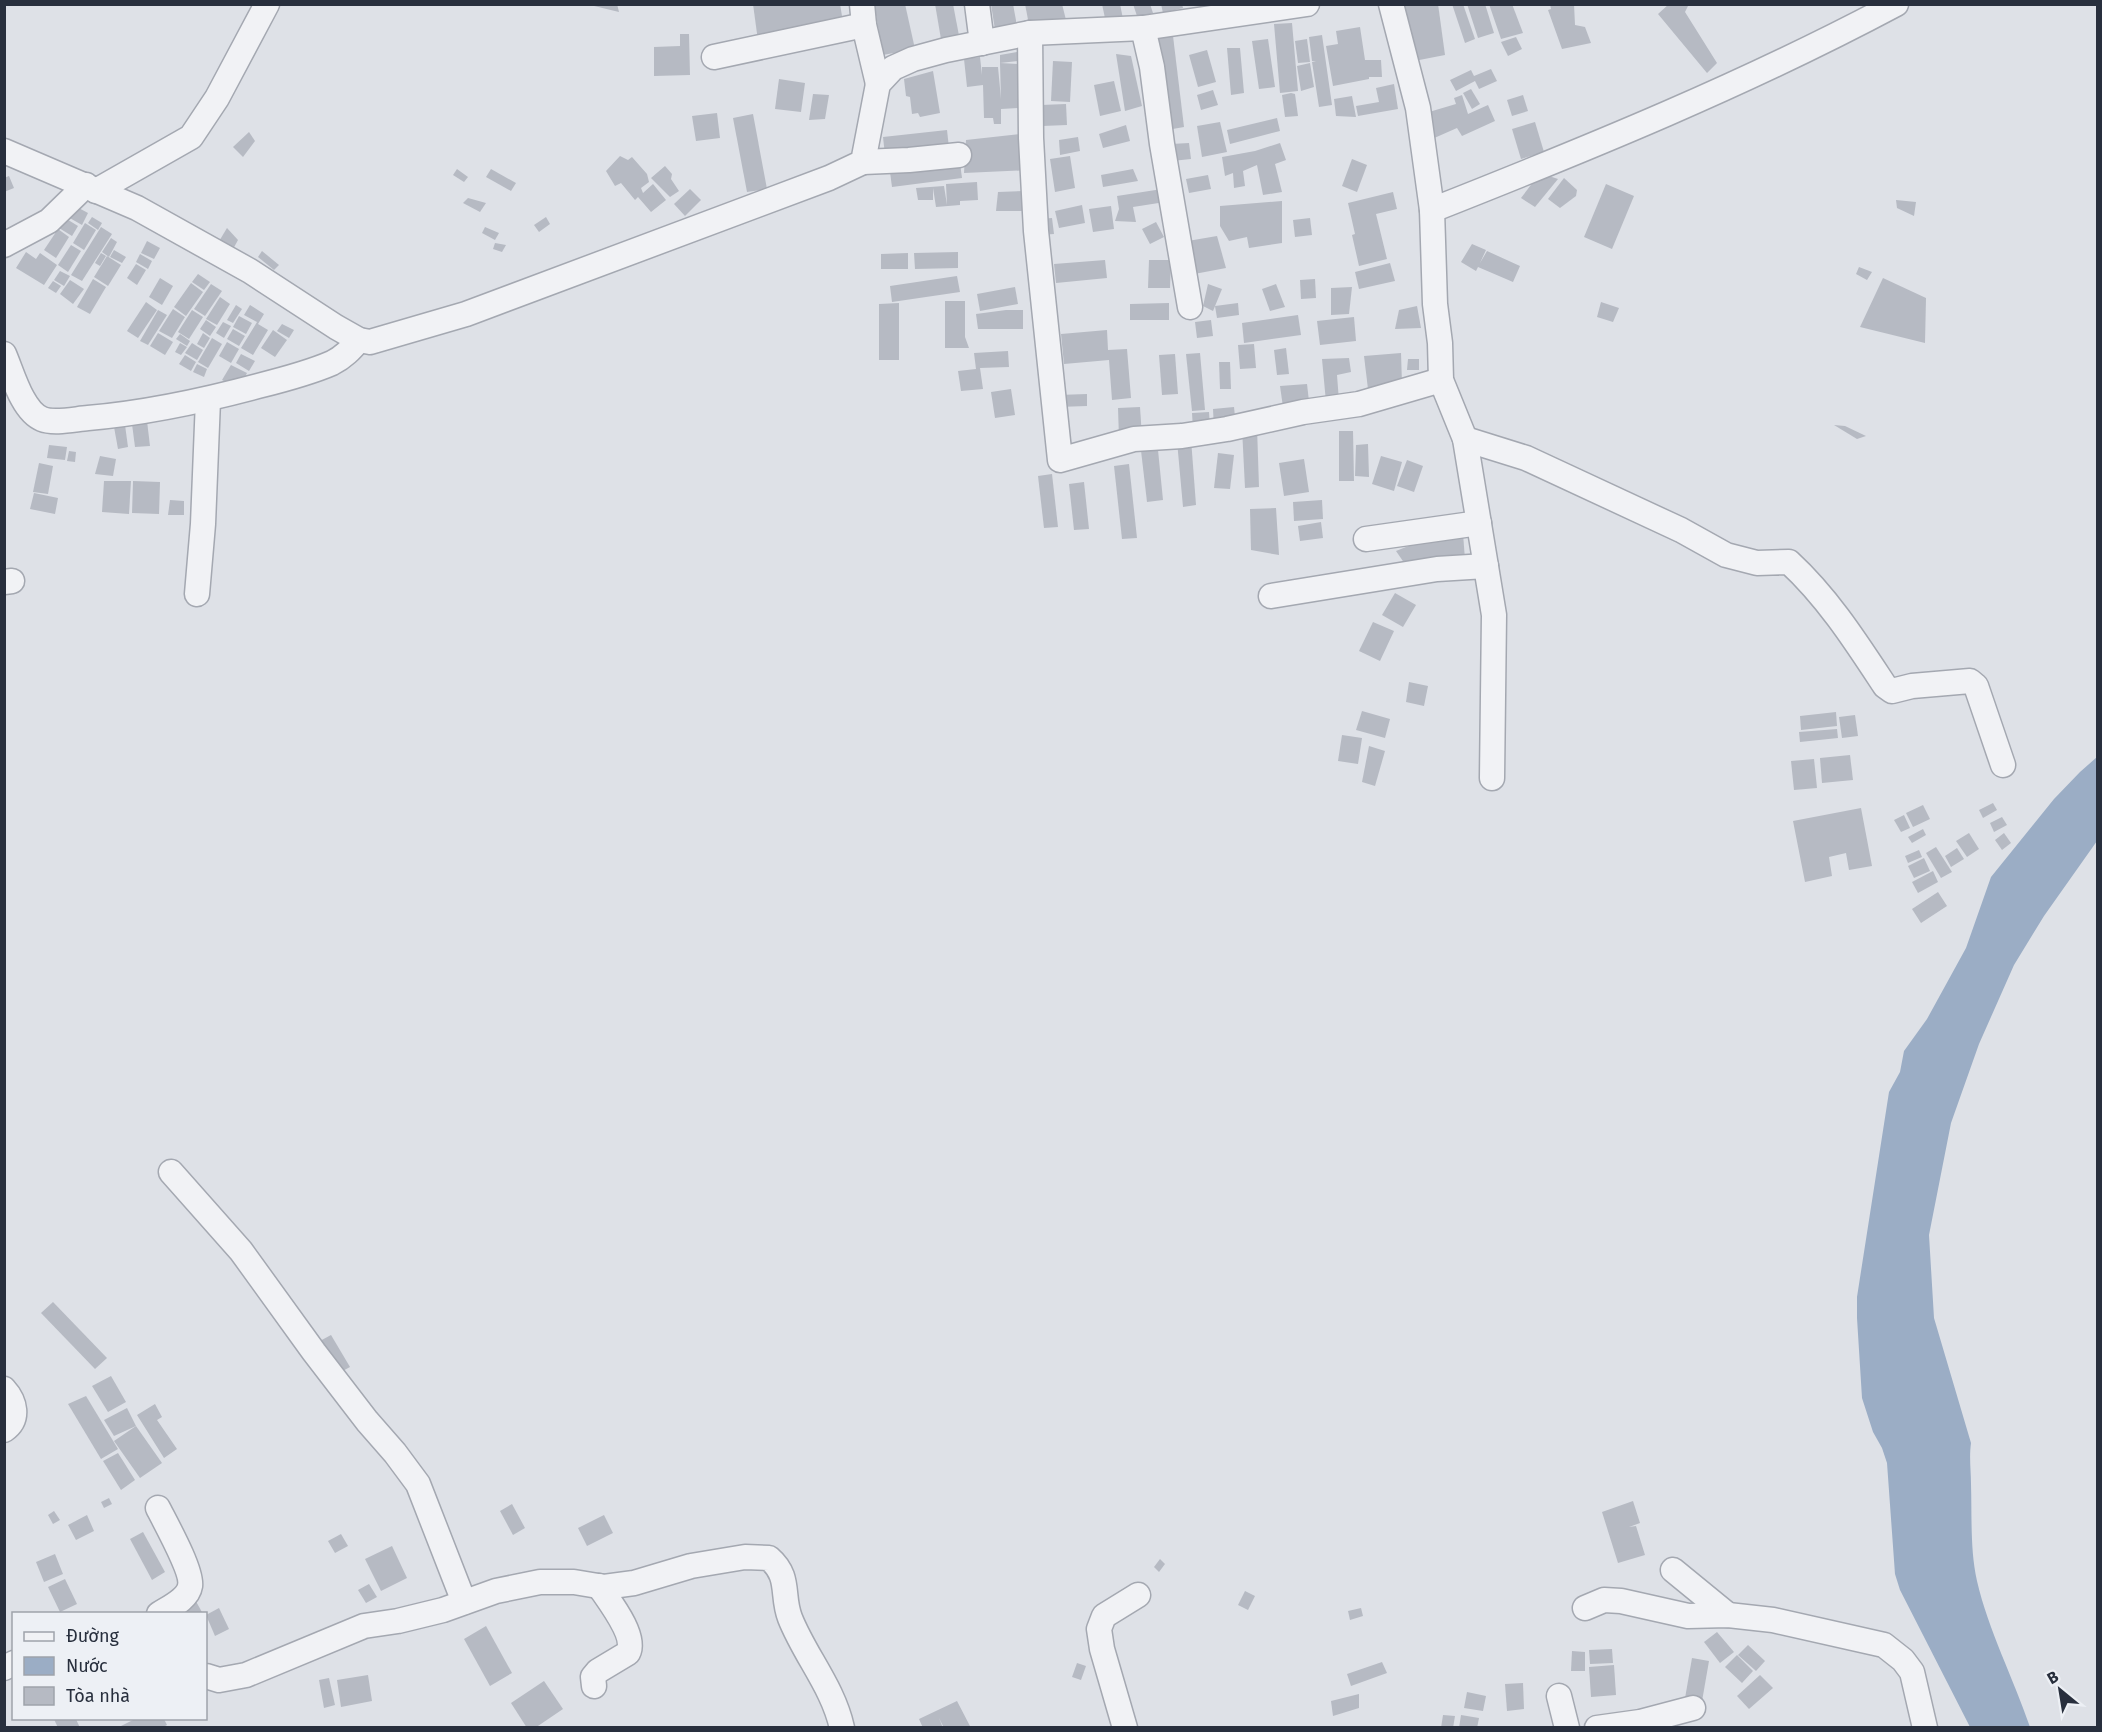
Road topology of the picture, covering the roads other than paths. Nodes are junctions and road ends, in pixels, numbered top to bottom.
1 (267, 4) edge
2 (977, 4) edge
3 (1307, 4) edge
4 (1391, 4) edge
5 (1896, 4) edge
6 (863, 15) edge
7 (1143, 28) junction
8 (1030, 33) junction
9 (982, 43) junction
10 (714, 57) dead end
11 (878, 84) junction
12 (4, 151) edge
13 (959, 155) dead end
14 (863, 162) junction
15 (91, 188) junction
16 (1432, 210) junction
17 (4, 245) edge
18 (1190, 307) dead end
19 (359, 340) junction
20 (4, 354) edge
21 (1441, 380) junction
22 (208, 400) junction
23 (1465, 439) junction
24 (1479, 523) junction
25 (1366, 539) dead end
26 (1486, 566) junction
27 (197, 594) dead end
28 (1271, 597) dead end
29 (2003, 765) dead end
30 (1492, 778) dead end
31 (171, 1172) dead end
32 (4, 1389) edge
33 (4, 1430) edge
34 (158, 1508) dead end
35 (1673, 1570) dead end
36 (599, 1586) junction
37 (1138, 1595) dead end
38 (464, 1602) junction
39 (1585, 1608) dead end
40 (162, 1612) edge
41 (1728, 1615) junction
42 (207, 1676) edge
43 (594, 1686) dead end
44 (1559, 1696) dead end
45 (1693, 1708) dead end
46 (842, 1728) edge
47 (1125, 1728) edge
48 (1567, 1728) edge
49 (1597, 1728) edge
50 (1925, 1728) edge

1 - 15 street
2 - 9 street
3 - 7 street
4 - 16 street
5 - 16 street
6 - 10 street
6 - 11 street
7 - 8 street
7 - 18 street
8 - 9 street
8 - 21 street
9 - 11 street
11 - 14 street
12 - 15 street
13 - 14 street
14 - 19 street
15 - 17 street
15 - 19 street
16 - 21 street
19 - 22 street
20 - 22 street
21 - 23 street
22 - 27 street
23 - 24 street
23 - 29 street
24 - 25 street
24 - 26 street
26 - 28 street
26 - 30 street
31 - 38 street
32 - 33 street
34 - 40 street
35 - 41 street
36 - 38 street
36 - 43 street
36 - 46 street
37 - 47 street
38 - 42 street
39 - 41 street
41 - 50 street
44 - 48 street
45 - 49 street

